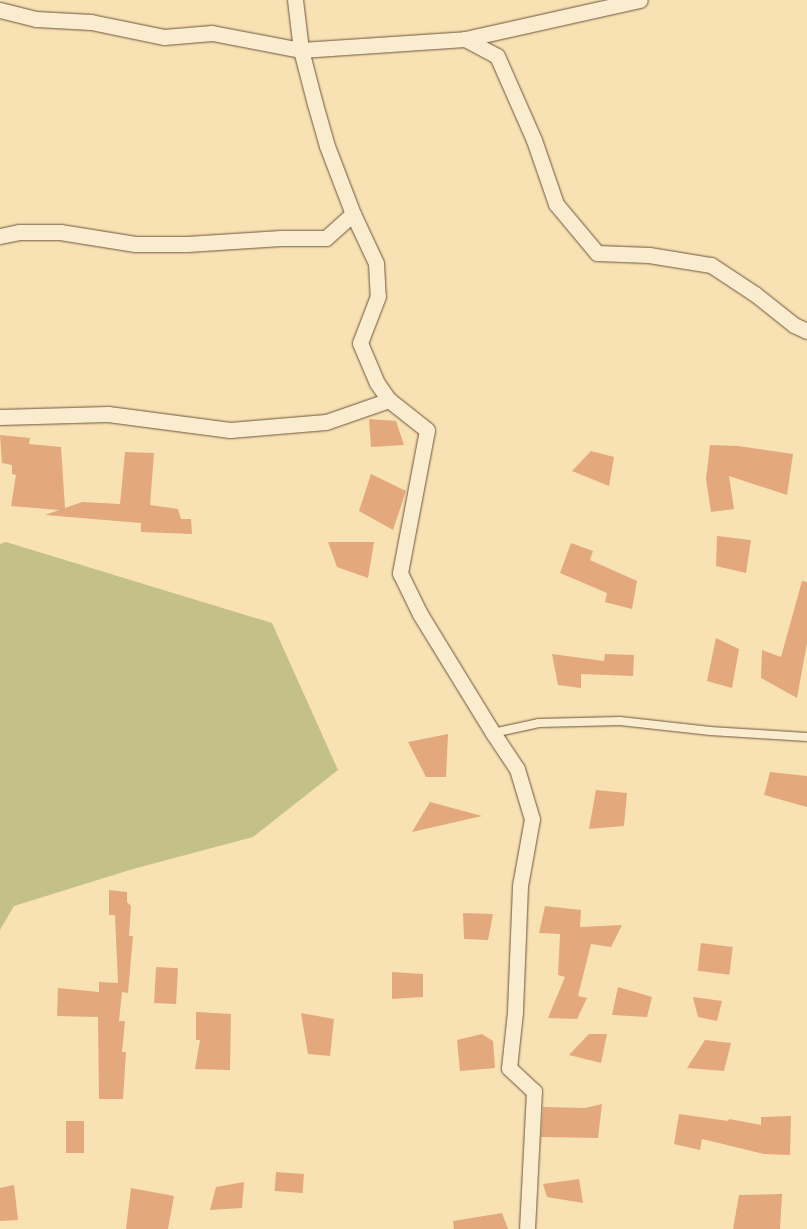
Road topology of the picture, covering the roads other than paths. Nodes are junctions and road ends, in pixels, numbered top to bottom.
1 (295, 0) edge
2 (640, 0) edge
3 (0, 10) edge
4 (465, 39) junction
5 (302, 50) junction
6 (353, 214) junction
7 (0, 236) edge
8 (807, 331) edge
9 (389, 400) junction
10 (0, 417) edge
11 (493, 733) junction
12 (807, 737) edge
13 (527, 1229) edge

1 - 5 street
2 - 4 street
3 - 5 street
4 - 5 street
4 - 8 street
5 - 6 street
6 - 7 street
6 - 9 street
9 - 10 street
9 - 11 street
11 - 12 lane
11 - 13 street

